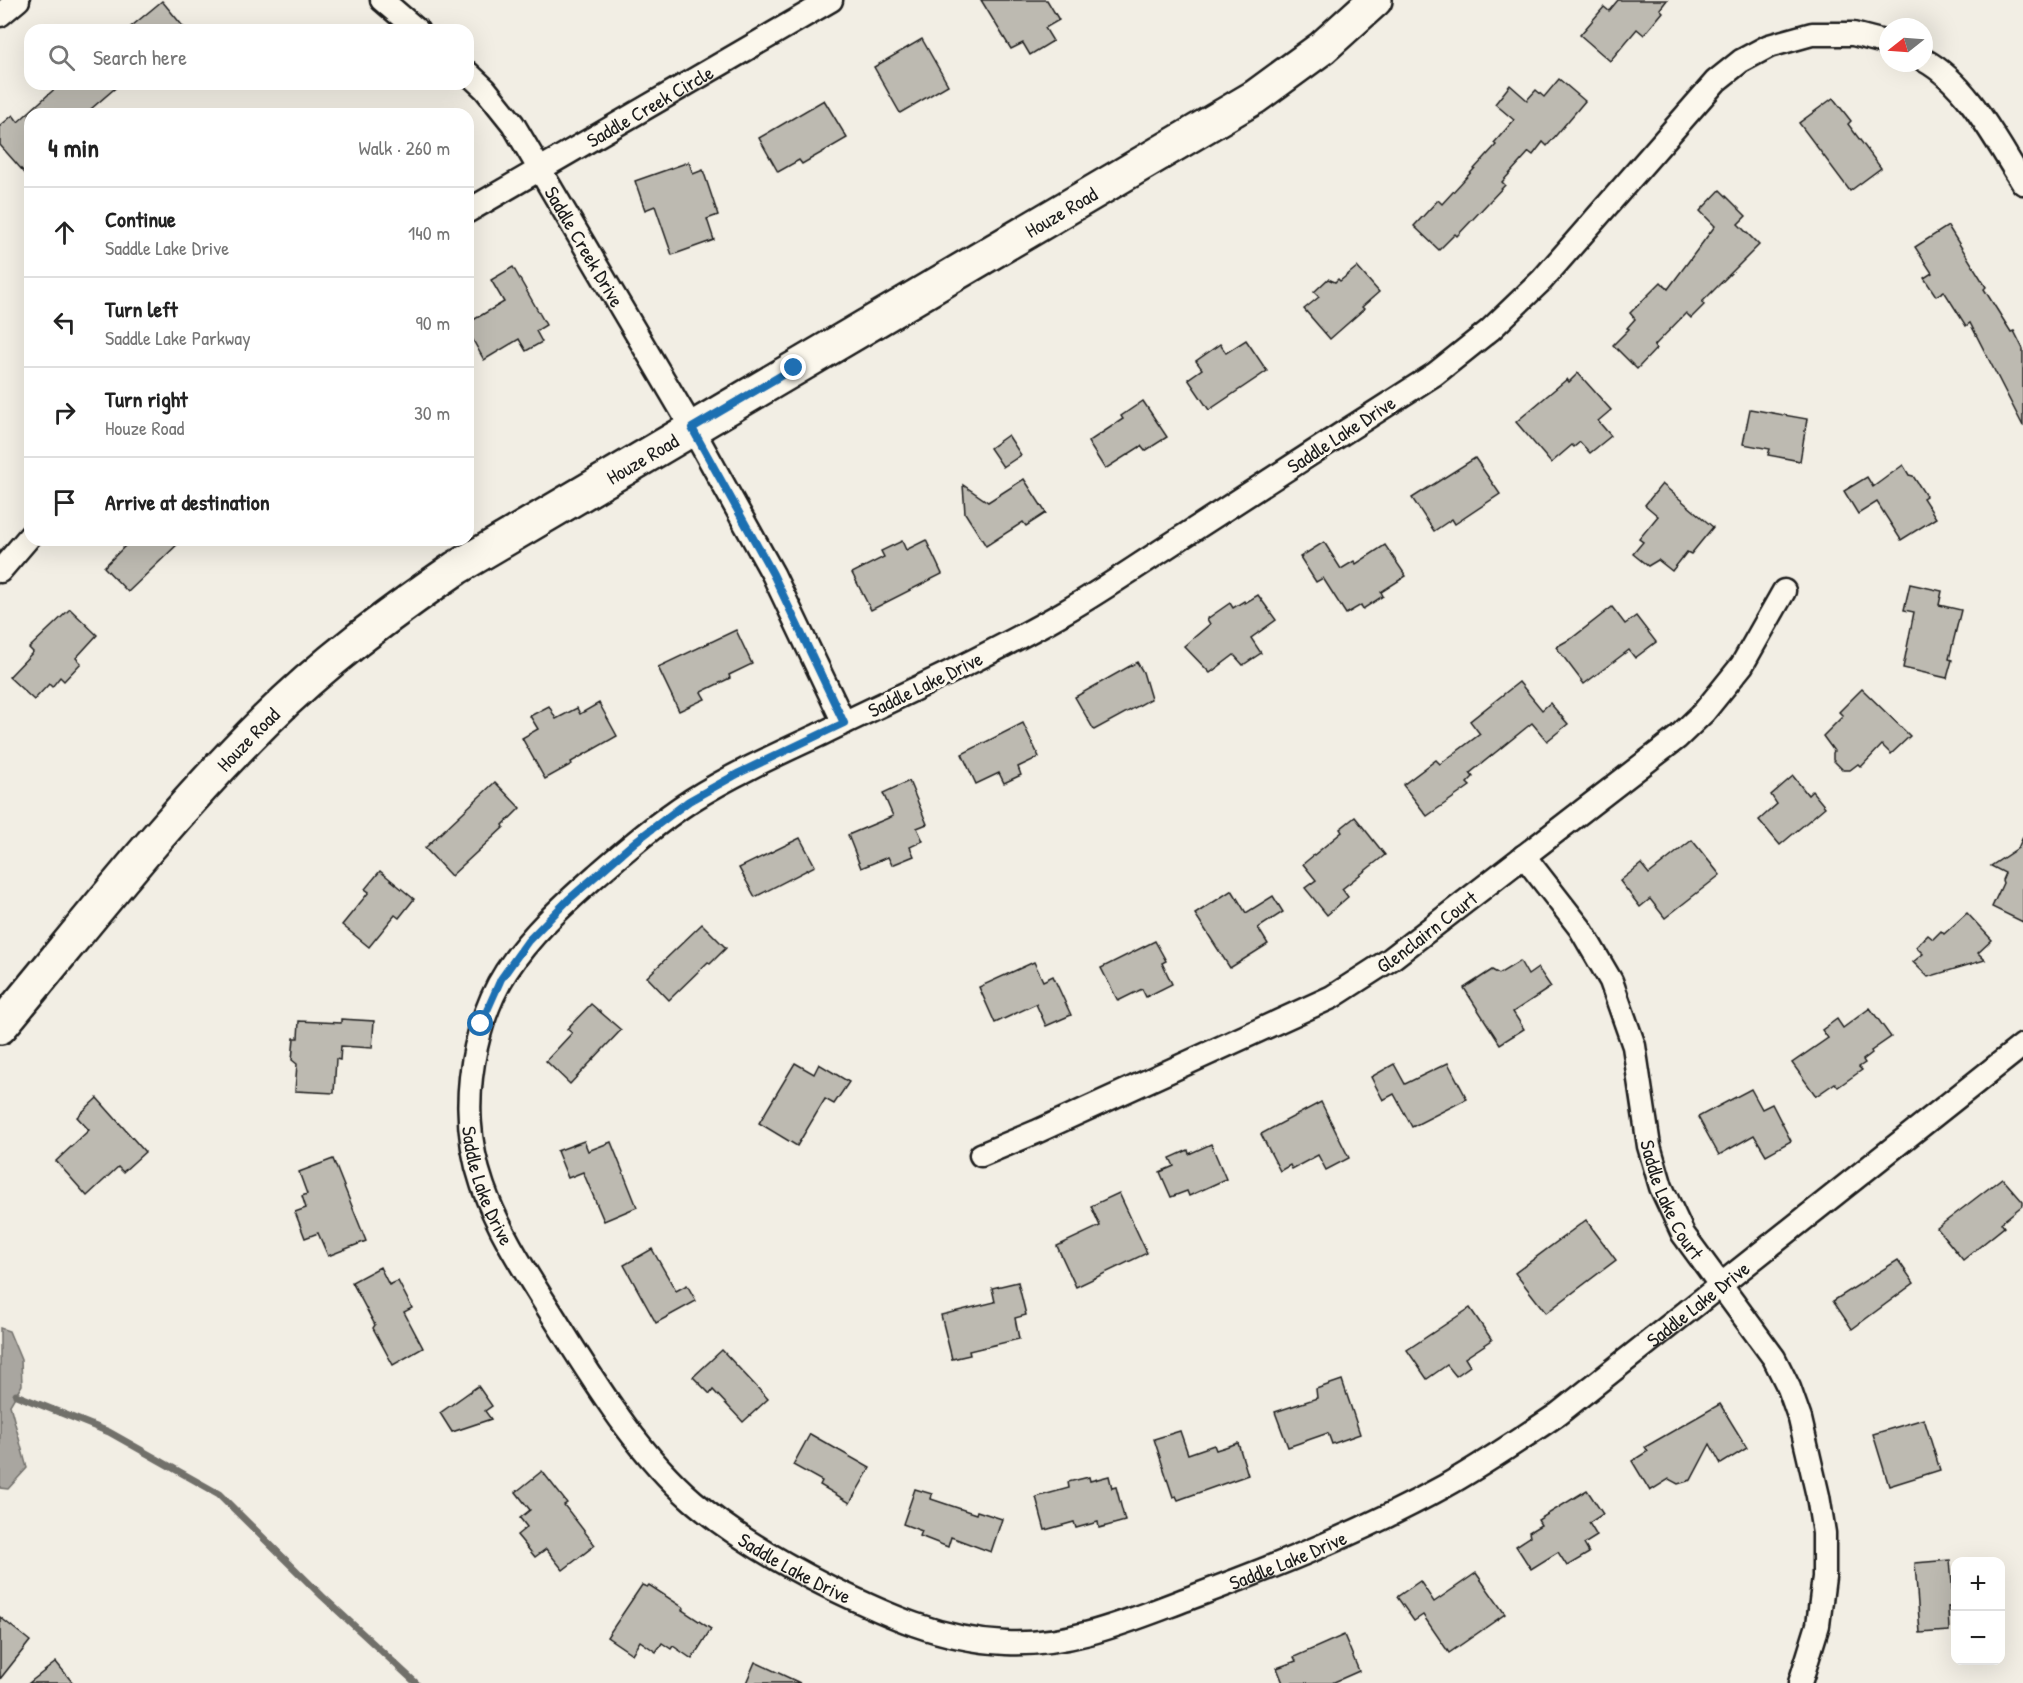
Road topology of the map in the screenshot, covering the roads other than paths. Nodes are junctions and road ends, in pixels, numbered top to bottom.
1 (382, 0) edge
2 (831, 0) edge
3 (1375, 0) edge
4 (410, 24) edge
5 (1879, 41) edge
6 (1933, 67) edge
7 (474, 79) edge
8 (540, 169) junction
9 (2023, 183) edge
10 (474, 208) edge
11 (692, 428) junction
12 (24, 543) edge
13 (0, 571) edge
14 (1784, 591) dead end
15 (844, 723) junction
16 (1524, 856) junction
17 (0, 1027) edge
18 (2023, 1044) edge
19 (981, 1155) dead end
20 (1720, 1286) junction
21 (1800, 1683) edge

1 - 4 street
2 - 8 street, Saddle Creek Circle
3 - 11 main road, Houze Road
5 - 15 street, Saddle Lake Drive
6 - 9 street
7 - 8 street, Saddle Creek Drive
8 - 10 street, Saddle Creek Circle
8 - 11 street, Saddle Creek Drive
11 - 15 street, Saddle Creek Drive
11 - 17 main road, Houze Road
12 - 13 street
14 - 16 street, Glenclairn Court
15 - 20 street, Saddle Lake Drive
16 - 19 street, Glenclairn Court
16 - 20 street, Saddle Lake Court
18 - 20 street, Saddle Lake Drive
20 - 21 street, Saddle Lake Court

